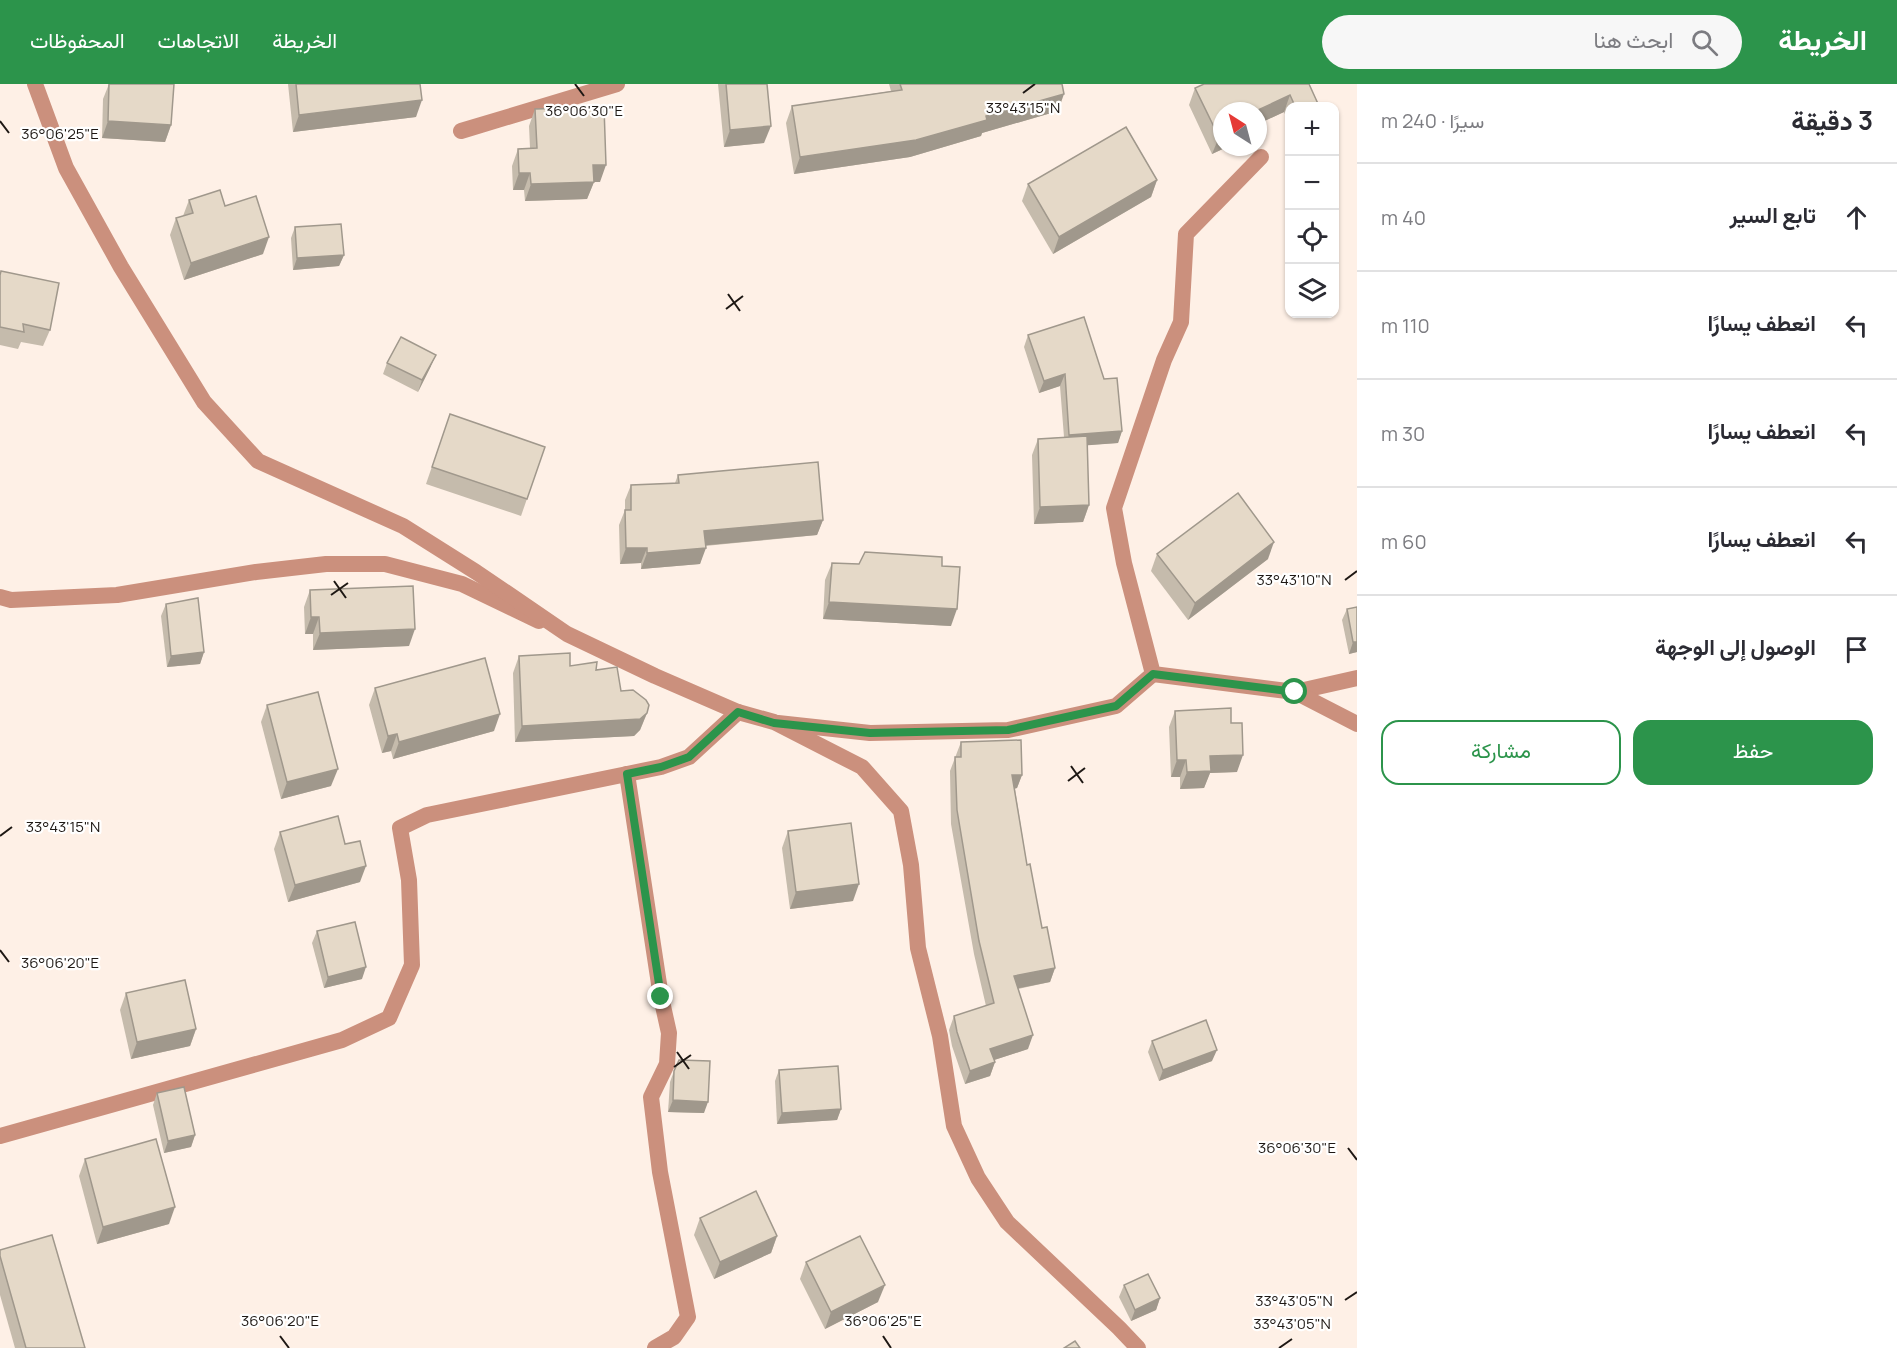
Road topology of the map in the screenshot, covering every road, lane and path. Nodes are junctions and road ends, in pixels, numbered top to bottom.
1 (35, 84) edge
2 (617, 84) edge
3 (461, 131) dead end
4 (1261, 157) dead end
5 (0, 597) edge
6 (567, 634) junction
7 (1153, 674) junction
8 (1357, 678) edge
9 (1295, 692) junction
10 (738, 712) junction
11 (774, 723) junction
12 (1357, 724) edge
13 (627, 774) junction
14 (0, 1136) edge
15 (655, 1348) edge
16 (1138, 1348) edge

1 - 6 street
2 - 3 street
4 - 7 street
5 - 6 street
6 - 10 street
7 - 9 street
7 - 11 street
8 - 9 street
9 - 12 street
10 - 11 street
10 - 13 street
11 - 16 street
13 - 14 street
13 - 15 street

